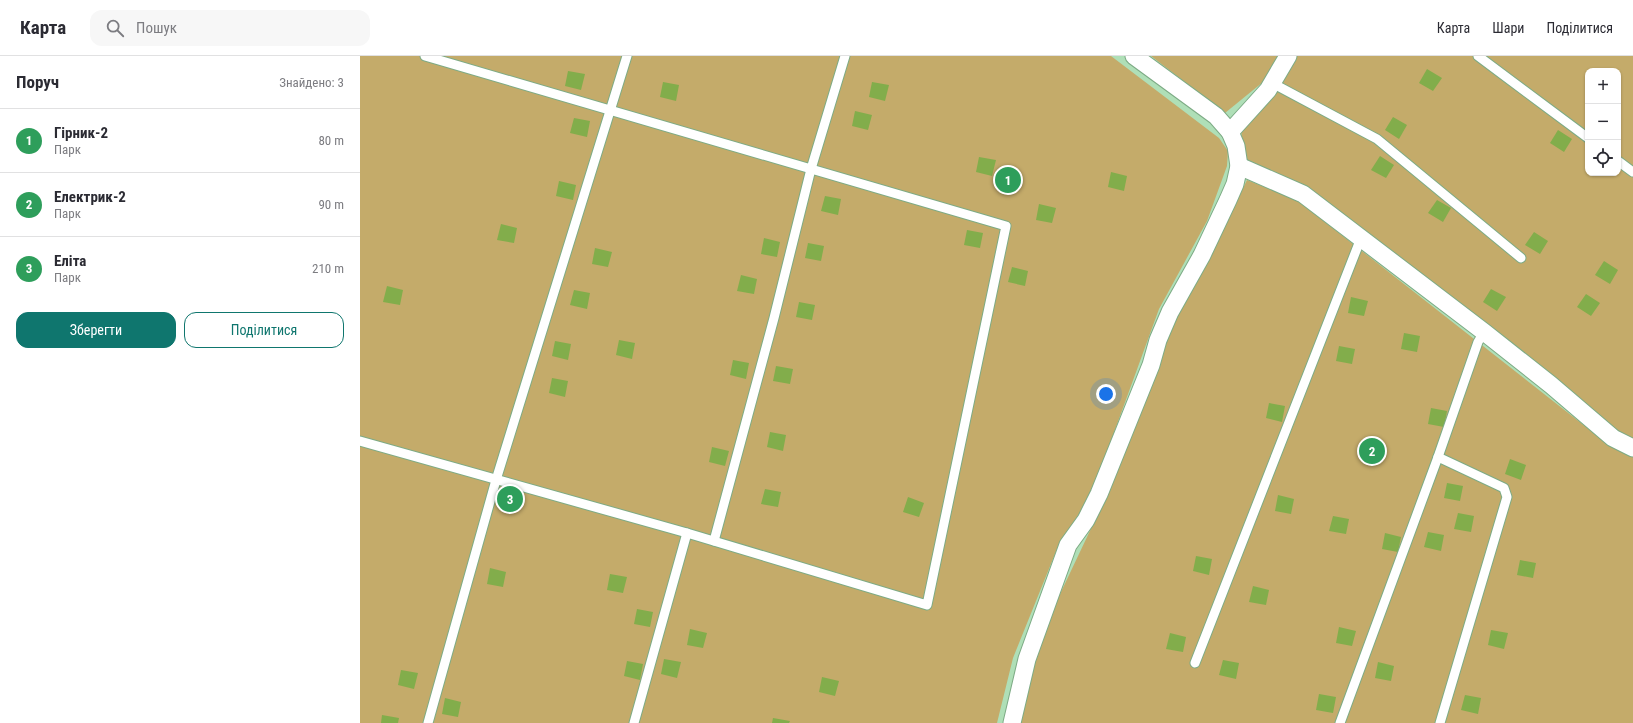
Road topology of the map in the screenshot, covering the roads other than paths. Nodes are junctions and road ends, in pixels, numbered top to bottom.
1 (425, 56) edge
2 (626, 56) edge
3 (845, 56) edge
4 (1134, 56) edge
5 (1288, 56) edge
6 (1478, 56) edge
7 (1272, 83) junction
8 (610, 110) junction
9 (1230, 132) junction
10 (1585, 136) edge
11 (1621, 163) edge
12 (1239, 166) junction
13 (811, 169) junction
14 (1633, 172) edge
15 (1361, 238) junction
16 (1521, 258) dead end
17 (1484, 332) junction
18 (360, 441) edge
19 (1633, 448) edge
20 (1438, 458) junction
21 (496, 480) junction
22 (688, 533) junction
23 (714, 541) junction
24 (1194, 663) dead end
25 (428, 723) edge
26 (634, 723) edge
27 (1012, 723) edge
28 (1340, 723) edge
29 (1440, 723) edge

1 - 8 lane
2 - 8 lane
3 - 13 lane
4 - 9 street
5 - 7 street
6 - 10 lane
7 - 9 street
7 - 16 lane
8 - 13 lane
8 - 21 lane
9 - 12 street
11 - 14 lane
12 - 15 street
12 - 27 street
13 - 23 lane
13 - 23 lane
15 - 17 street
15 - 24 lane
17 - 19 street
17 - 20 lane
18 - 21 lane
20 - 28 lane
20 - 29 lane
21 - 22 lane
21 - 25 lane
22 - 23 lane
22 - 26 lane

